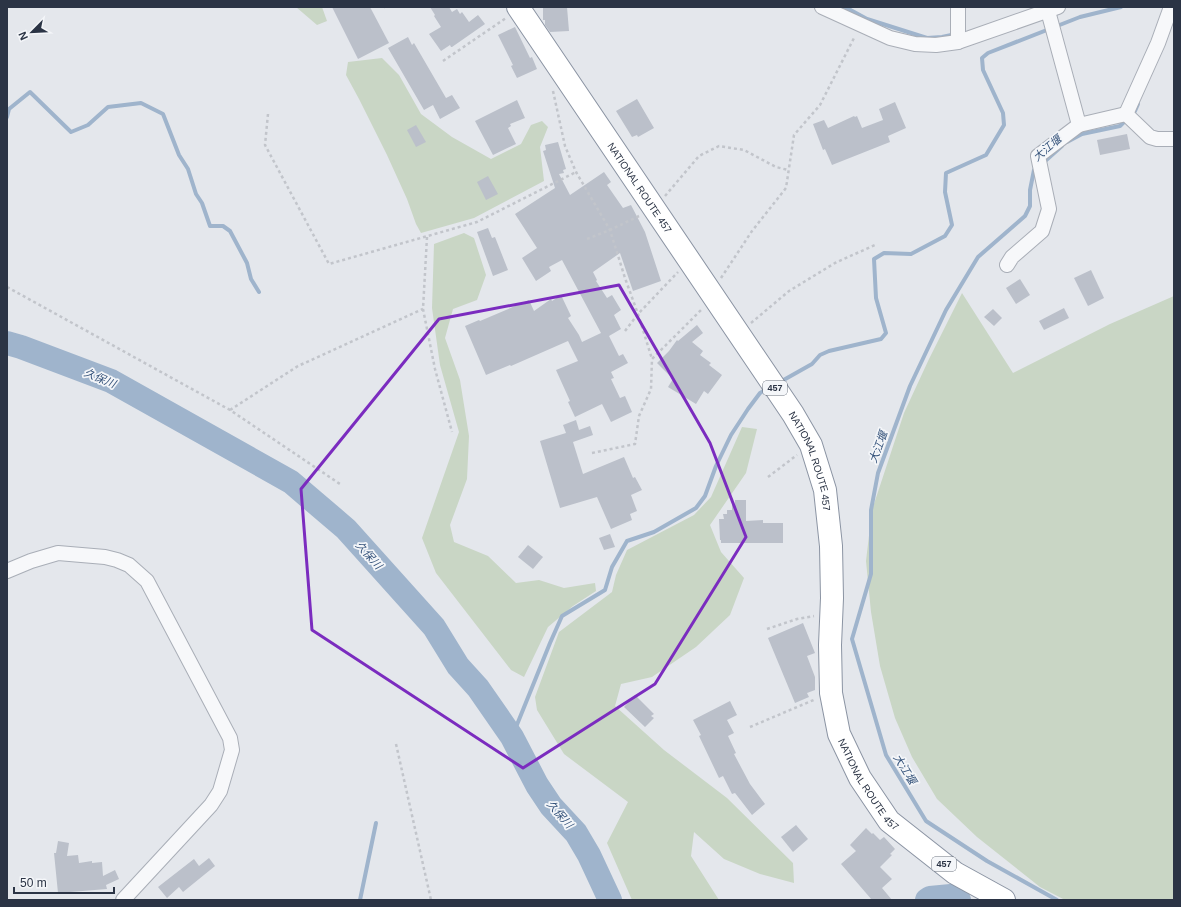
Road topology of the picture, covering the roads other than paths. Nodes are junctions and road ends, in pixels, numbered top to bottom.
1 (822, 7) edge
2 (958, 7) edge
3 (1171, 7) edge
4 (519, 8) edge
5 (1053, 9) edge
6 (958, 42) junction
7 (1126, 114) junction
8 (1079, 125) junction
9 (1174, 139) edge
10 (1007, 265) dead end
11 (7, 571) edge
12 (123, 900) edge
13 (1004, 900) edge

1 - 6 street
2 - 6 street
3 - 7 street
4 - 13 highway, NATIONAL ROUTE 457 / 457
5 - 6 street
5 - 8 street
7 - 8 street
7 - 9 street
8 - 10 street
11 - 12 street

